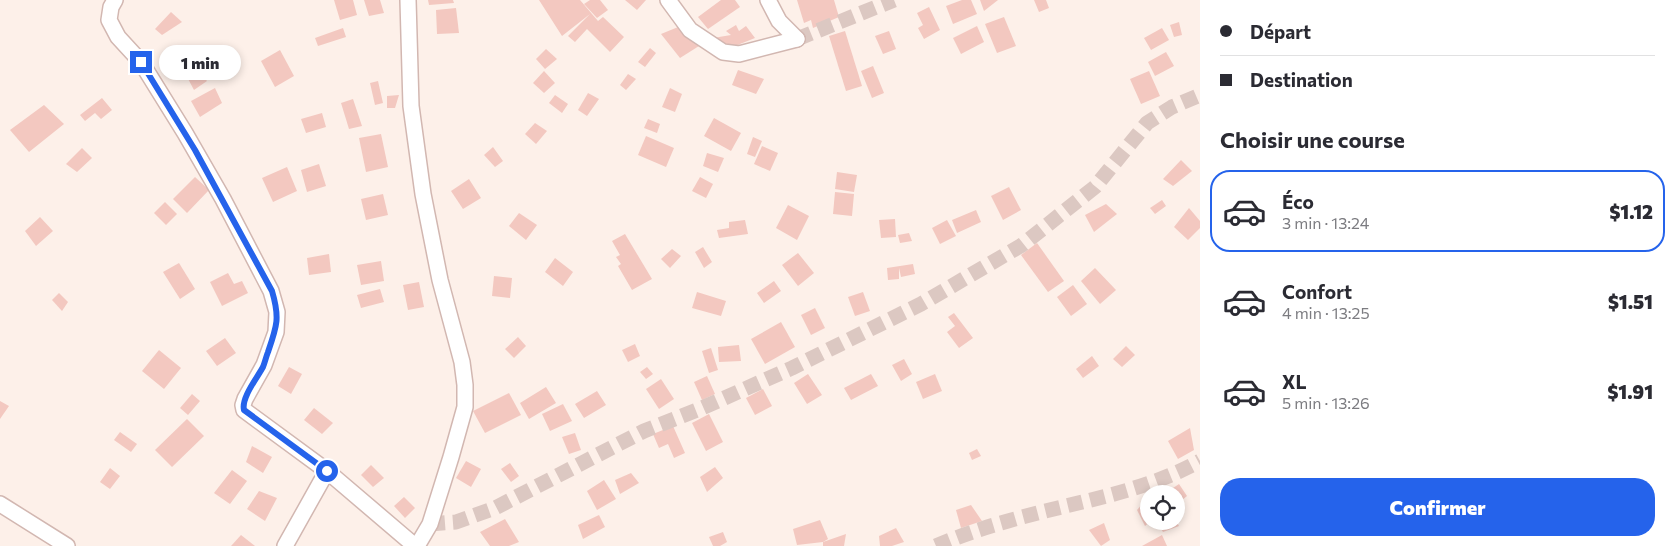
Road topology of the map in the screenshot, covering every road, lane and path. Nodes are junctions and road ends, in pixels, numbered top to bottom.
1 (115, 0) edge
2 (408, 0) edge
3 (668, 0) edge
4 (768, 0) edge
5 (327, 471) junction
6 (0, 504) edge
7 (67, 546) edge
8 (285, 546) edge
9 (416, 546) edge

1 - 5 street
2 - 9 street
3 - 4 street
5 - 8 street
5 - 9 street
6 - 7 street

